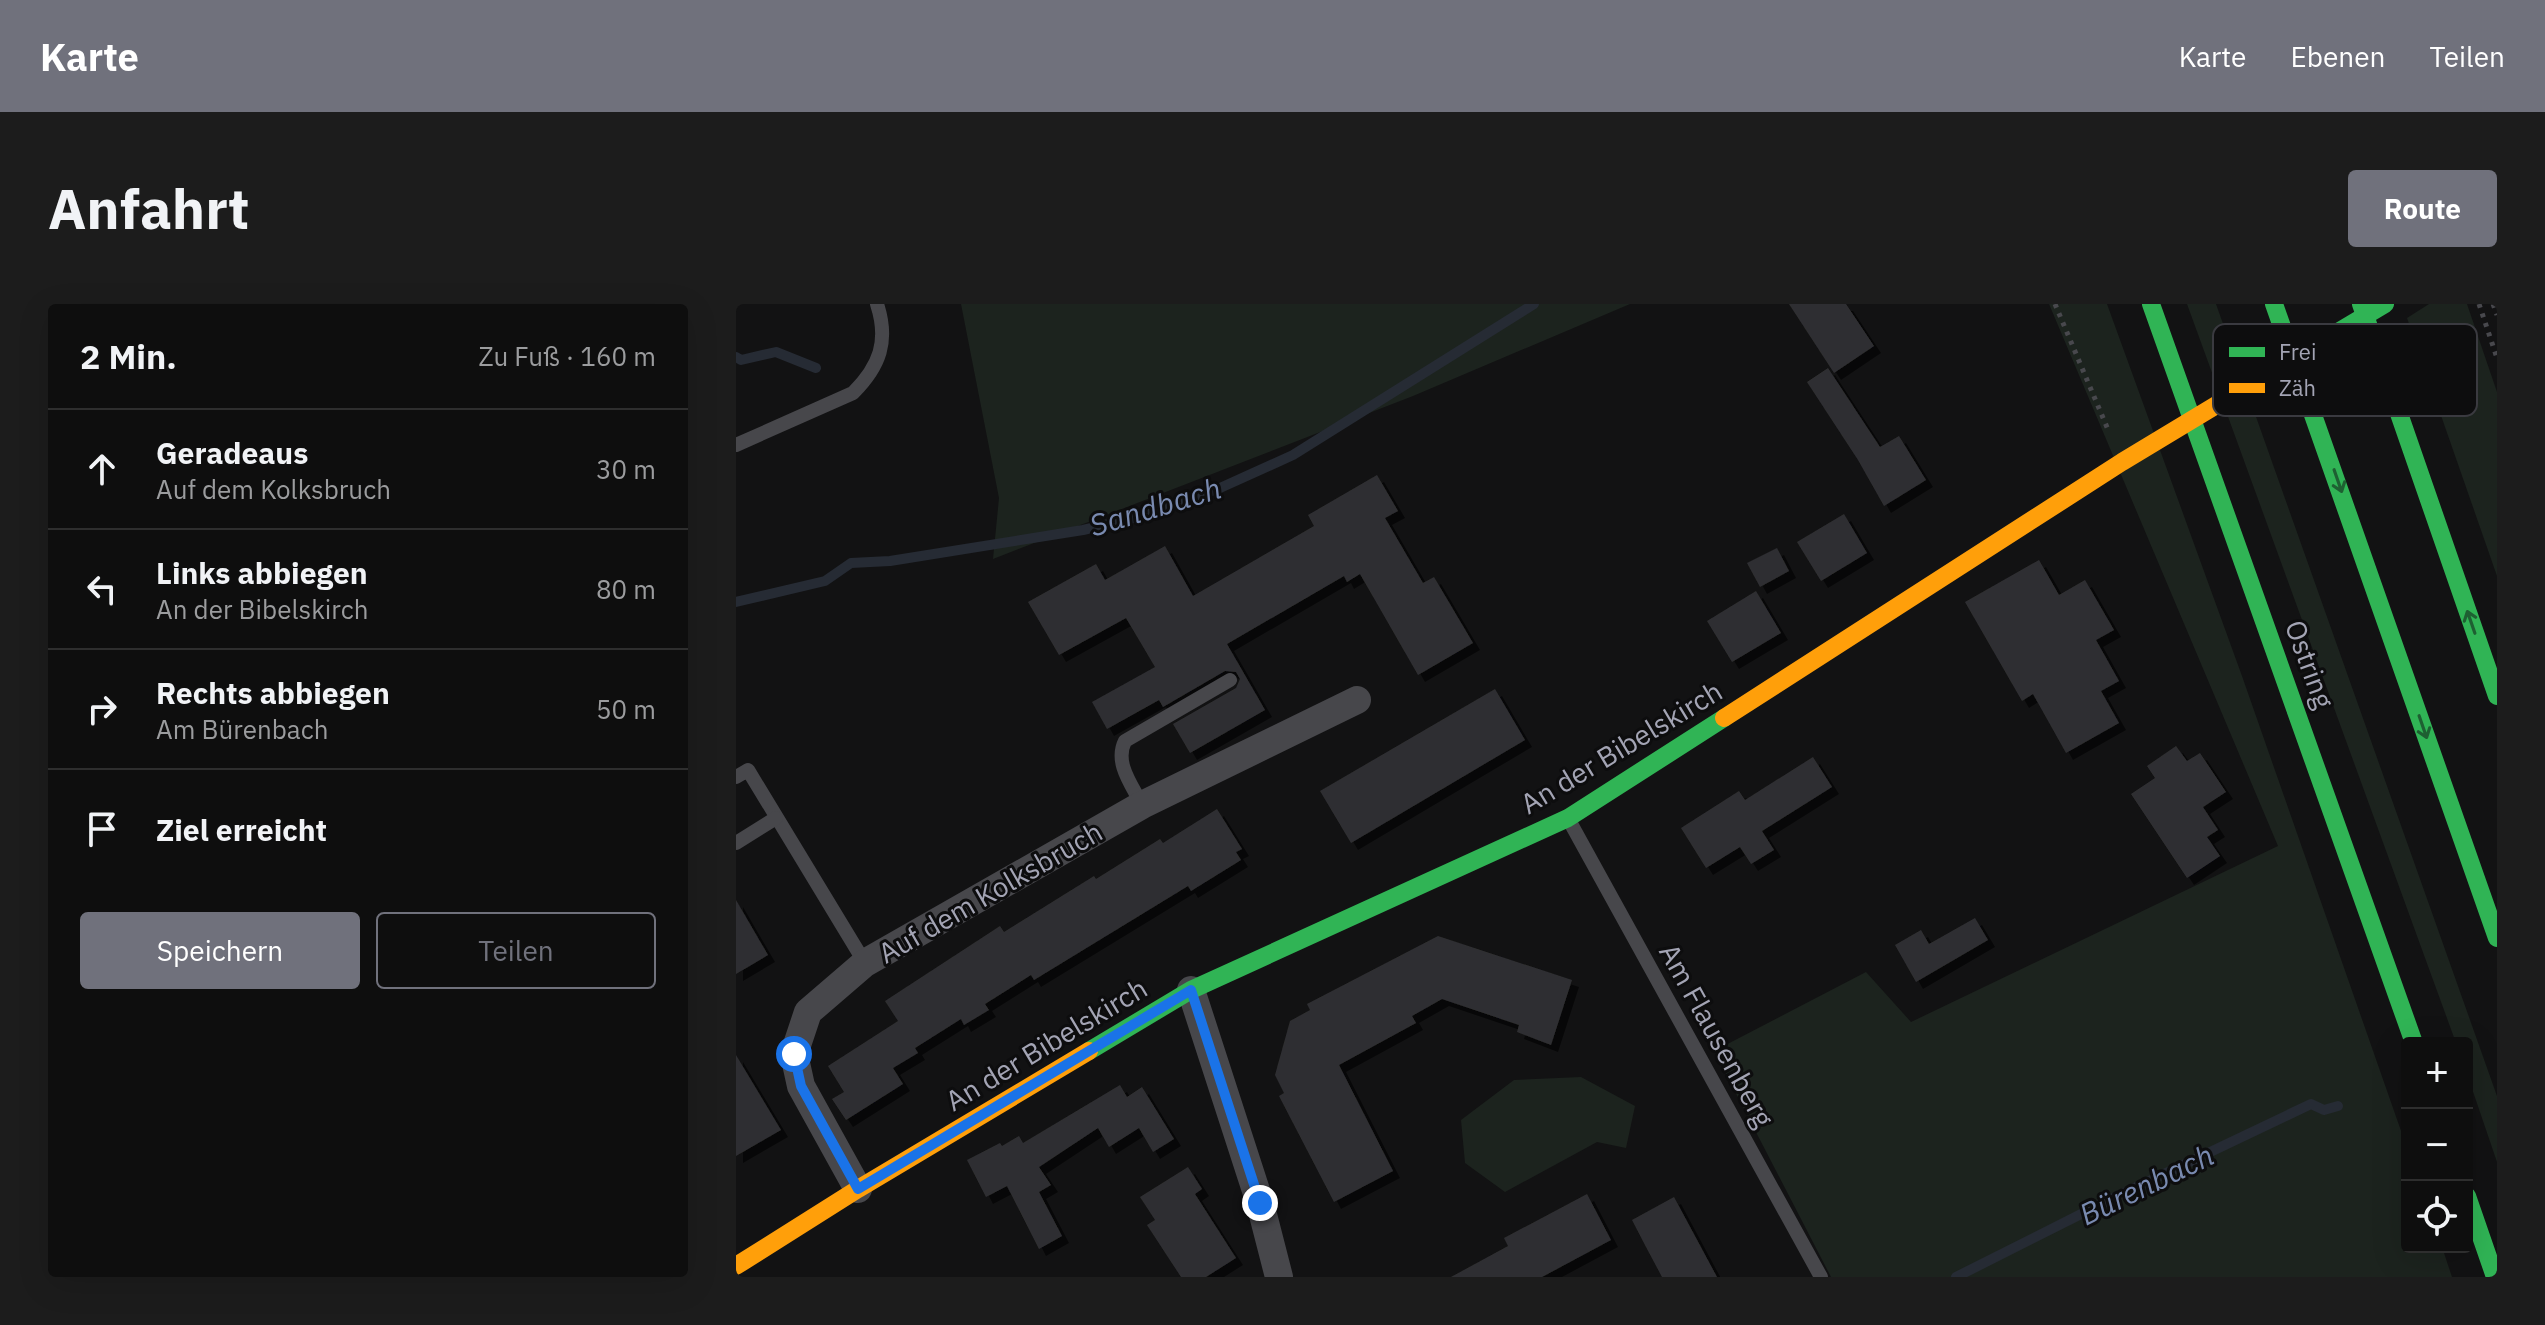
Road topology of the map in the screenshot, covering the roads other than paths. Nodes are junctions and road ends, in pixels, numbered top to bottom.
1 (877, 304) edge
2 (2151, 304) edge
3 (2274, 304) edge
4 (2361, 304) edge
5 (2385, 304) edge
6 (2281, 324) edge
7 (2352, 324) edge
8 (2368, 324) edge
9 (2213, 407) edge
10 (2315, 416) edge
11 (2399, 416) edge
12 (736, 445) edge
13 (1230, 680) dead end
14 (2497, 696) edge
15 (1357, 700) dead end
16 (736, 777) edge
17 (1142, 805) junction
18 (776, 818) junction
19 (1568, 818) junction
20 (736, 843) edge
21 (2497, 938) edge
22 (865, 963) junction
23 (1191, 990) junction
24 (2412, 1037) edge
25 (858, 1189) junction
26 (2473, 1213) edge
27 (736, 1266) edge
28 (1279, 1277) edge
29 (1821, 1277) edge
30 (2495, 1277) edge

1 - 12 lane
2 - 24 main road, Ostring
3 -> 6 main road
8 -> 4 main road
5 - 7 main road, An der Bibelskirch
9 - 19 main road, An der Bibelskirch
10 -> 21 main road
14 -> 11 main road
13 - 17 lane
15 - 17 street, Auf dem Kolksbruch
16 - 18 lane
17 - 22 street, Auf dem Kolksbruch
18 - 20 lane
18 - 22 lane
19 - 23 main road, An der Bibelskirch
19 - 29 lane, Am Flausenberg
22 - 25 street, Auf dem Kolksbruch
23 - 25 main road, An der Bibelskirch
23 - 28 street
25 - 27 main road, An der Bibelskirch
26 - 30 main road

